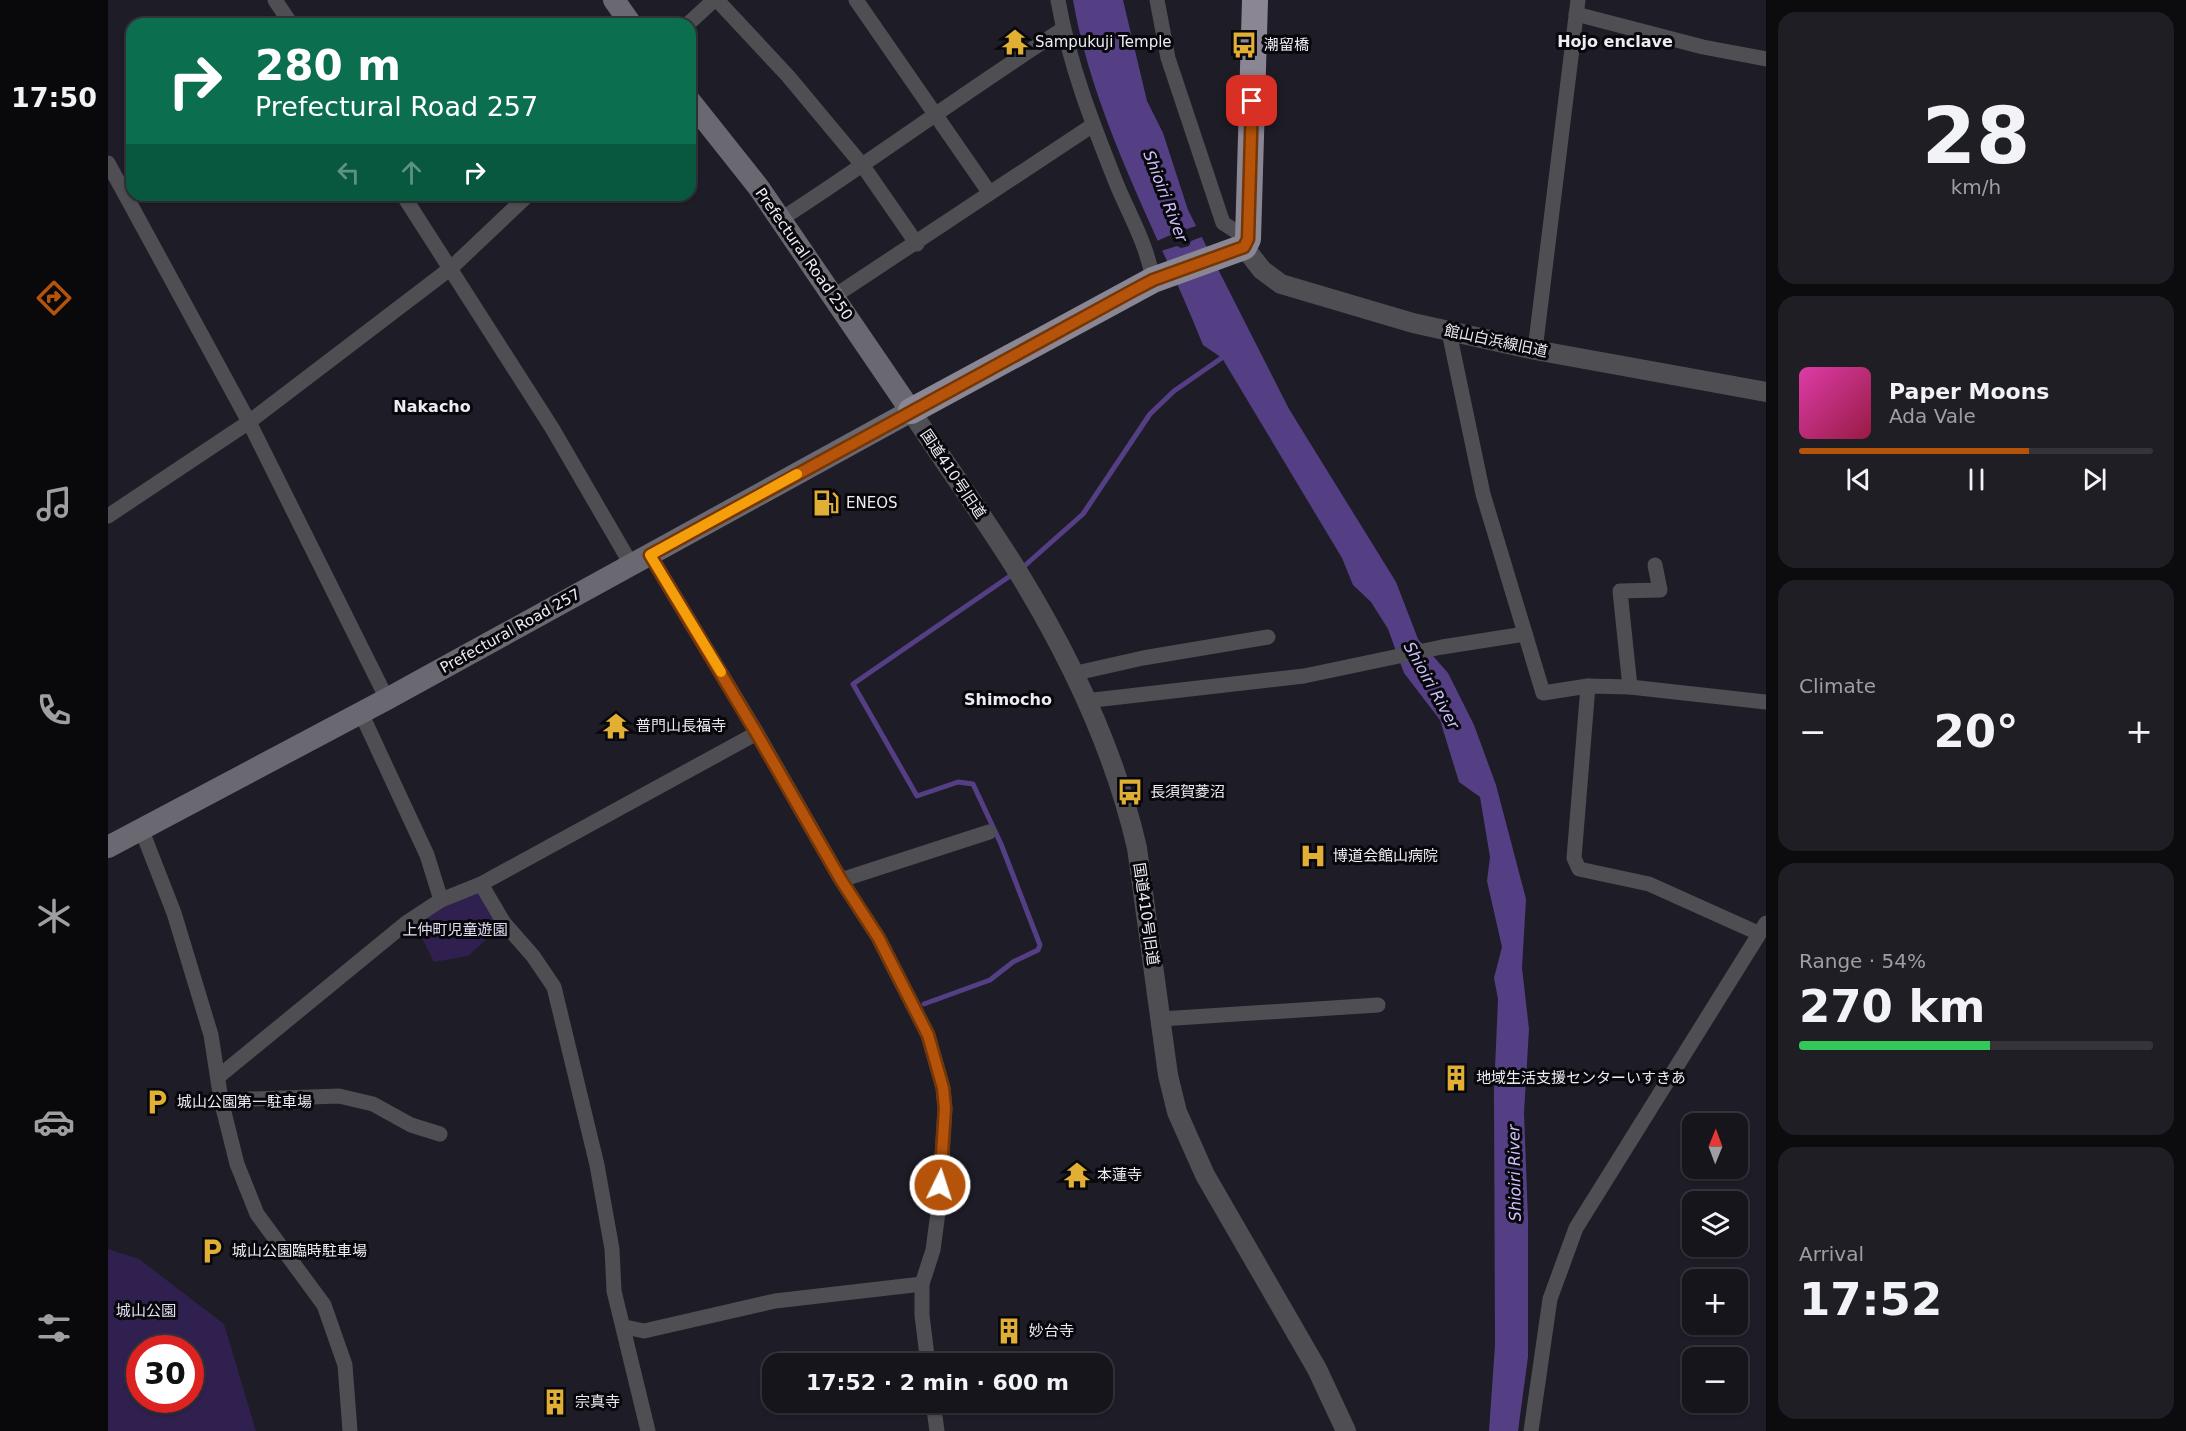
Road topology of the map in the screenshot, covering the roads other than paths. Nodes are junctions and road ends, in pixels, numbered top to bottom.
1 (275, 0) edge
2 (614, 0) edge
3 (715, 0) edge
4 (855, 0) edge
5 (1058, 0) edge
6 (1156, 0) edge
7 (1254, 0) edge
8 (1577, 7) edge
9 (287, 18) edge
10 (627, 18) edge
11 (695, 18) edge
12 (1063, 29) junction
13 (1766, 59) edge
14 (696, 109) edge
15 (936, 112) junction
16 (1093, 124) junction
17 (108, 163) edge
18 (863, 166) junction
19 (989, 192) junction
20 (126, 196) edge
21 (129, 201) edge
22 (407, 201) edge
23 (522, 201) edge
24 (781, 219) junction
25 (1246, 243) junction
26 (917, 244) junction
27 (451, 268) junction
28 (1161, 277) junction
29 (833, 297) junction
30 (1449, 332) junction
31 (1535, 350) junction
32 (1766, 392) edge
33 (911, 411) junction
34 (249, 422) junction
35 (109, 514) edge
36 (641, 560) junction
37 (1655, 565) dead end
38 (1525, 634) junction
39 (1268, 638) dead end
40 (1072, 674) junction
41 (1588, 686) junction
42 (1630, 687) junction
43 (387, 699) junction
44 (1085, 701) junction
45 (1766, 702) edge
46 (361, 713) junction
47 (757, 734) junction
48 (142, 831) junction
49 (989, 832) dead end
50 (108, 847) edge
51 (841, 880) junction
52 (481, 884) junction
53 (441, 900) junction
54 (1762, 928) edge
55 (1378, 1005) dead end
56 (1161, 1019) junction
57 (218, 1077) junction
58 (221, 1100) junction
59 (440, 1134) dead end
60 (922, 1284) junction
61 (625, 1327) junction
62 (927, 1353) edge
63 (935, 1413) edge
64 (350, 1431) edge
65 (648, 1431) edge
66 (937, 1431) edge
67 (1346, 1431) edge
68 (1531, 1431) edge

1 - 9 street
2 - 10 main road
3 - 11 street
3 - 18 street
4 - 15 street
5 - 12 street
6 - 25 street
7 - 25 highway
8 - 13 street
8 - 31 street
12 - 15 street
12 - 16 street
14 - 24 main road, Prefectural Road 250
15 - 18 street
15 - 19 street
16 - 19 street
16 - 28 street
17 - 20 street
18 - 24 street
18 - 26 street
19 - 26 street
21 - 34 street
22 - 27 street
23 - 27 street
24 - 29 main road, Prefectural Road 250
25 - 28 highway
25 - 30 street, 館山白浜線旧道
26 - 29 street
27 - 34 street
27 - 36 street
28 - 33 highway
29 - 33 main road, Prefectural Road 250
30 - 31 street, 館山白浜線旧道
30 - 38 street
31 - 32 street, 館山白浜線旧道
33 - 36 main road, Prefectural Road 257
33 - 40 street, 国道410号旧道
34 - 35 street
34 - 43 street
36 - 43 main road, Prefectural Road 257
36 - 47 street
37 - 42 street
38 - 41 street
38 - 44 street
39 - 40 street
40 - 44 street, 国道410号旧道
41 - 42 street
41 - 54 street
42 - 45 street
43 - 46 main road, Prefectural Road 257
44 - 56 street, 国道410号旧道
46 - 48 main road, Prefectural Road 257
46 - 53 street
47 - 51 street
47 - 52 street
48 - 50 main road, Prefectural Road 257
48 - 57 street
49 - 51 street
51 - 60 street
52 - 53 street
52 - 61 street
53 - 57 street
54 - 68 street
55 - 56 street
56 - 67 street, 国道410号旧道
57 - 58 street
58 - 59 street
58 - 64 street
60 - 61 street
60 - 62 street
61 - 65 street
63 - 66 street

